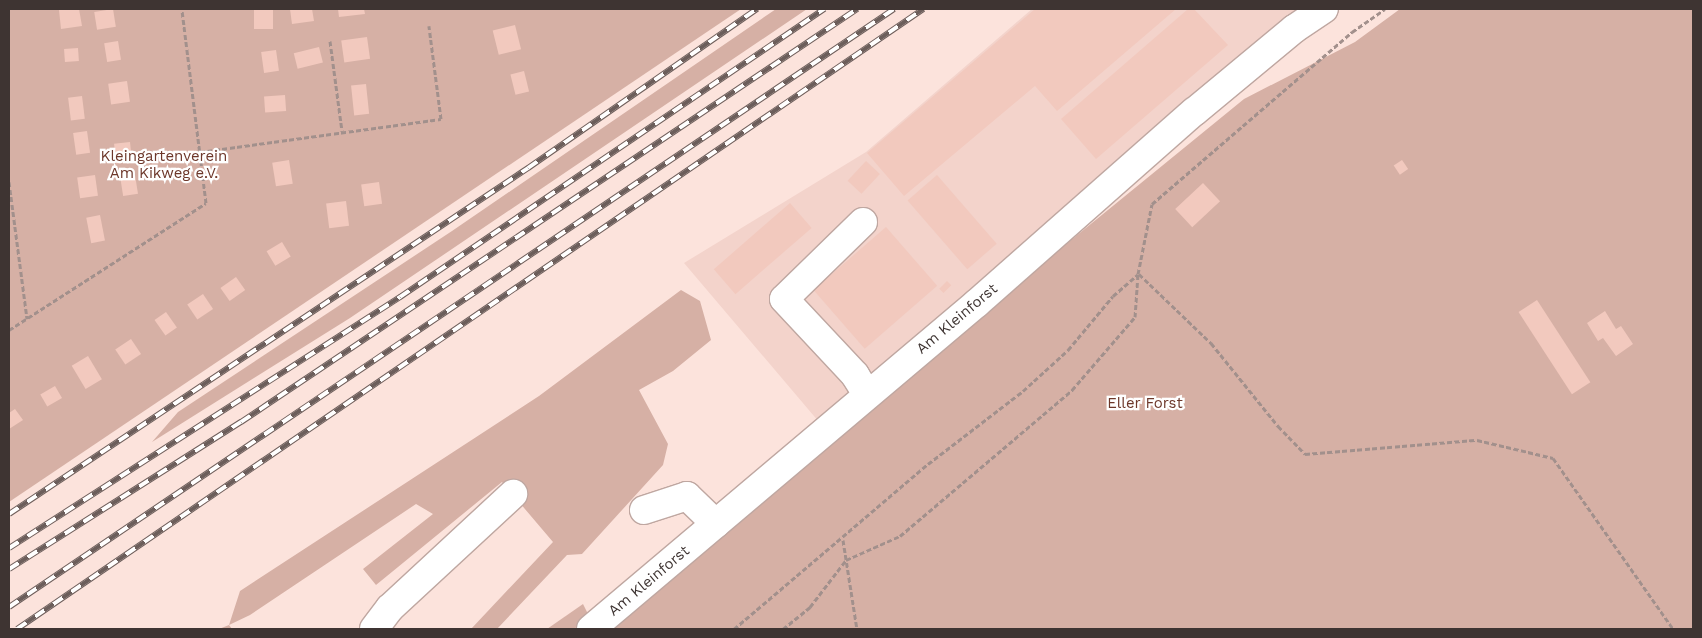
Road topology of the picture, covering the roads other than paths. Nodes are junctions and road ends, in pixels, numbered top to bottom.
1 (1324, 9) edge
2 (863, 222) dead end
3 (867, 394) junction
4 (513, 494) dead end
5 (644, 510) dead end
6 (716, 524) junction
7 (374, 629) edge
8 (591, 629) edge

1 - 3 street, Am Kleinforst
2 - 3 street
3 - 6 street, Am Kleinforst
4 - 7 street
5 - 6 street
6 - 8 street, Am Kleinforst

